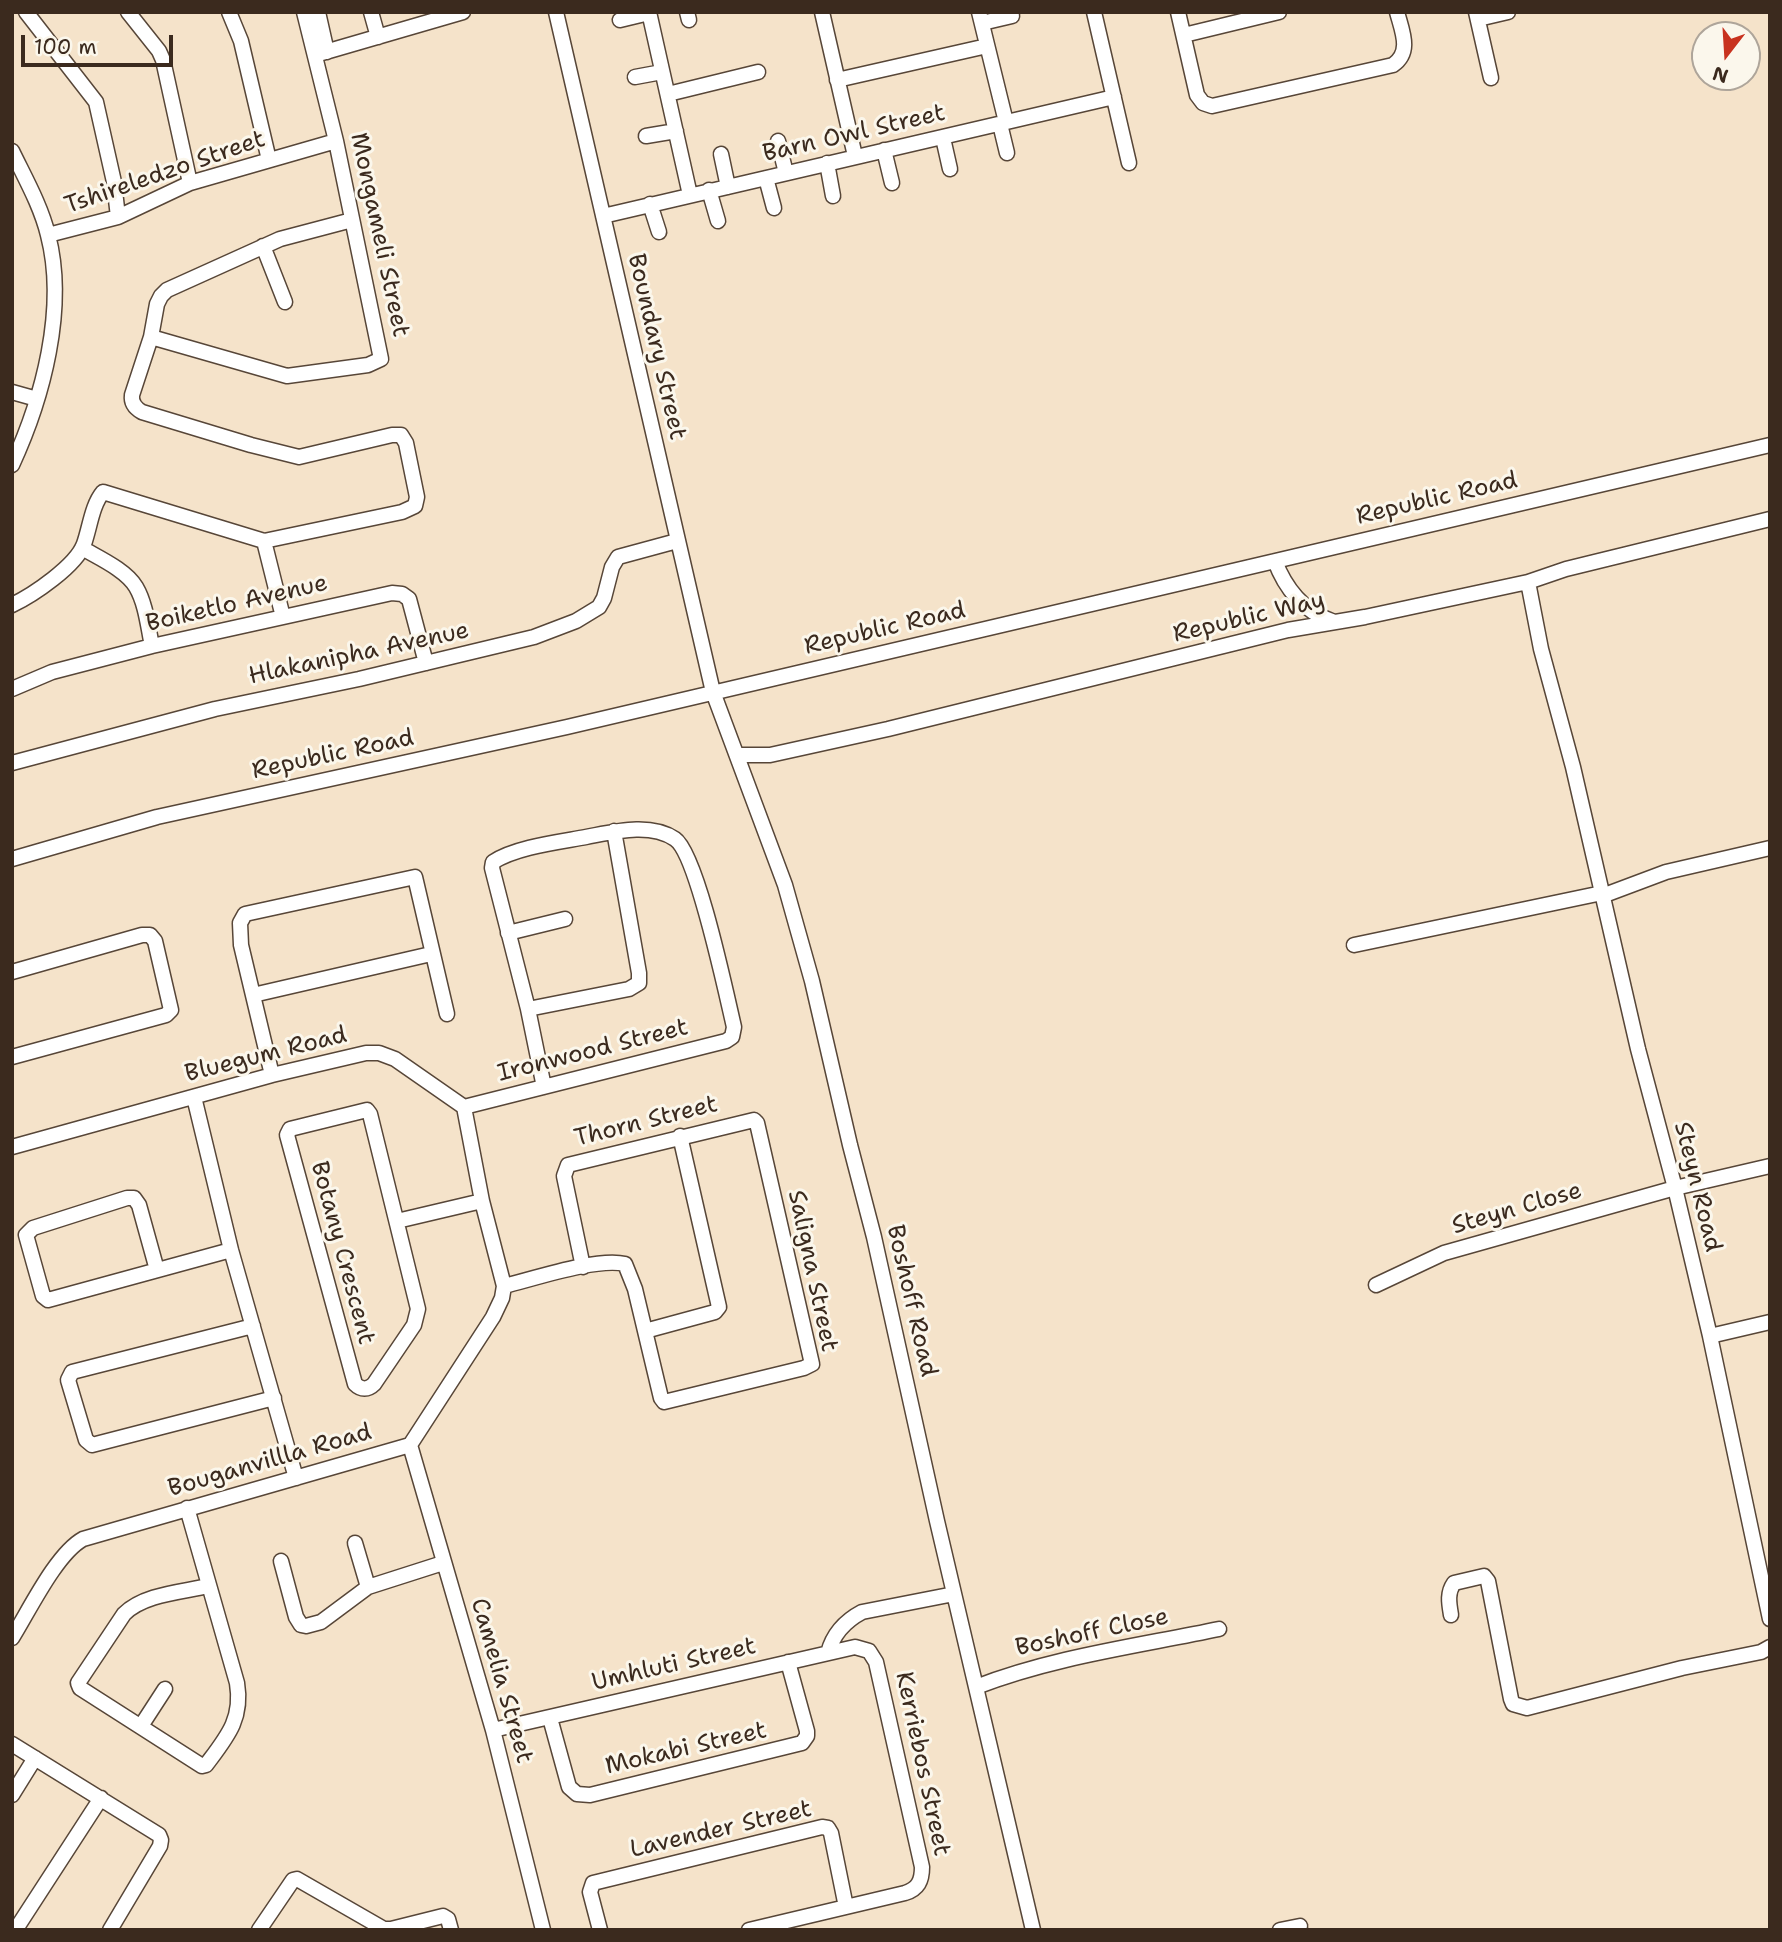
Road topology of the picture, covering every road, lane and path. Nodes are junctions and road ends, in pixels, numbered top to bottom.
1 (26, 12) edge
2 (128, 12) edge
3 (229, 12) edge
4 (304, 12) edge
5 (318, 12) edge
6 (371, 12) edge
7 (463, 12) edge
8 (556, 12) edge
9 (822, 12) edge
10 (1094, 12) edge
11 (1178, 12) edge
12 (1279, 12) edge
13 (1397, 12) edge
14 (1508, 12) edge
15 (649, 13) edge
16 (1012, 16) dead end
17 (1477, 16) edge
18 (981, 18) edge
19 (421, 19) edge
20 (620, 20) dead end
21 (1184, 35) junction
22 (378, 37) junction
23 (987, 46) junction
24 (321, 53) junction
25 (662, 72) junction
26 (758, 72) dead end
27 (635, 77) dead end
28 (1491, 78) dead end
29 (836, 80) junction
30 (668, 94) junction
31 (1114, 97) junction
32 (1003, 123) junction
33 (676, 131) junction
34 (646, 136) dead end
35 (943, 138) junction
36 (337, 141) junction
37 (778, 141) dead end
38 (884, 150) junction
39 (12, 151) edge
40 (1007, 153) dead end
41 (721, 154) dead end
42 (855, 156) junction
43 (269, 160) junction
44 (827, 163) junction
45 (1129, 163) dead end
46 (950, 169) dead end
47 (786, 173) junction
48 (766, 178) junction
49 (190, 183) junction
50 (892, 183) dead end
51 (728, 187) junction
52 (709, 190) junction
53 (690, 195) junction
54 (833, 196) dead end
55 (650, 204) junction
56 (774, 208) dead end
57 (603, 216) junction
58 (118, 217) junction
59 (352, 220) junction
60 (718, 221) dead end
61 (659, 232) dead end
62 (48, 236) junction
63 (263, 246) junction
64 (285, 302) dead end
65 (151, 337) junction
66 (12, 392) edge
67 (37, 399) junction
68 (1770, 445) edge
69 (12, 465) edge
70 (1770, 519) edge
71 (264, 541) junction
72 (677, 541) junction
73 (82, 548) junction
74 (1275, 561) junction
75 (1528, 582) junction
76 (12, 605) edge
77 (282, 617) junction
78 (1332, 621) junction
79 (152, 646) junction
80 (426, 663) junction
81 (12, 689) edge
82 (713, 692) junction
83 (737, 755) junction
84 (12, 763) edge
85 (614, 831) junction
86 (1770, 848) edge
87 (12, 859) edge
88 (1602, 895) junction
89 (565, 919) dead end
90 (508, 933) junction
91 (1354, 945) dead end
92 (431, 954) junction
93 (12, 972) edge
94 (253, 995) junction
95 (528, 1009) junction
96 (447, 1014) dead end
97 (12, 1057) edge
98 (272, 1074) junction
99 (544, 1087) junction
100 (194, 1097) junction
101 (464, 1107) junction
102 (756, 1121) joint
103 (680, 1136) junction
104 (12, 1147) edge
105 (1770, 1166) edge
106 (1675, 1188) junction
107 (482, 1200) junction
108 (397, 1221) junction
109 (231, 1250) junction
110 (583, 1267) junction
111 (157, 1270) junction
112 (1376, 1285) dead end
113 (504, 1286) junction
114 (1770, 1322) edge
115 (253, 1326) junction
116 (645, 1331) junction
117 (1710, 1336) junction
118 (274, 1398) junction
119 (411, 1445) junction
120 (296, 1478) junction
121 (187, 1508) junction
122 (355, 1543) dead end
123 (281, 1561) dead end
124 (443, 1563) junction
125 (208, 1586) junction
126 (368, 1587) junction
127 (954, 1594) junction
128 (1451, 1615) dead end
129 (1770, 1619) edge
130 (1219, 1629) dead end
131 (12, 1638) edge
132 (1770, 1647) edge
133 (866, 1648) joint
134 (828, 1653) junction
135 (788, 1662) junction
136 (976, 1687) junction
137 (165, 1689) dead end
138 (550, 1718) junction
139 (141, 1726) junction
140 (493, 1730) junction
141 (12, 1744) edge
142 (34, 1758) junction
143 (12, 1795) edge
144 (101, 1798) junction
145 (846, 1907) junction
146 (18, 1926) edge
147 (1300, 1926) dead end
148 (110, 1930) edge
149 (259, 1930) edge
150 (452, 1930) edge
151 (543, 1930) edge
152 (600, 1930) edge
153 (750, 1930) edge
154 (1033, 1930) edge
155 (1280, 1930) edge

1 - 58 street
2 - 49 street
3 - 43 street
4 - 24 street, Mongameli Street
5 - 24 street
6 - 22 street
7 - 19 street
8 - 57 street, Boundary Street
9 - 29 street
10 - 31 street
11 - 21 street
12 - 21 street
13 - 21 street
14 - 17 street
15 - 20 street
15 - 25 street
16 - 18 street
17 - 28 street
18 - 23 street
19 - 22 street
22 - 24 street
23 - 29 street
23 - 32 street
24 - 36 street, Mongameli Street
25 - 27 street
25 - 30 street
26 - 30 street
29 - 42 street
30 - 33 street
31 - 32 street, Barn Owl Street
31 - 45 street
32 - 35 street, Barn Owl Street
32 - 40 street
33 - 34 street
33 - 53 street
35 - 38 street, Barn Owl Street
35 - 46 street
36 - 43 street, Tshireledzo Street
36 - 59 street, Mongameli Street
37 - 47 street
38 - 42 street, Barn Owl Street
38 - 50 street
39 - 62 street
41 - 51 street
42 - 44 street, Barn Owl Street
43 - 49 street, Tshireledzo Street
44 - 47 street, Barn Owl Street
44 - 54 street
47 - 48 street, Barn Owl Street
48 - 51 street, Barn Owl Street
48 - 56 street
49 - 58 street, Tshireledzo Street
51 - 52 street, Barn Owl Street
52 - 53 street, Barn Owl Street
52 - 60 street
53 - 55 street, Barn Owl Street
55 - 57 street, Barn Owl Street
55 - 61 street
57 - 72 street, Boundary Street
58 - 62 street, Tshireledzo Street
59 - 63 street
59 - 65 street, Mongameli Street
62 - 67 street
63 - 64 street
63 - 65 street
65 - 71 street
66 - 67 street
67 - 69 street
68 - 74 street, Republic Road
70 - 75 street, Republic Way
71 - 73 street
71 - 77 street
72 - 80 street, Hlakanipha Avenue
72 - 82 street, Boundary Street
73 - 76 street
73 - 79 street
74 - 78 street
74 - 82 street, Republic Road
75 - 78 street, Republic Way
75 - 88 street, Steyn Road
77 - 79 street, Boiketlo Avenue
77 - 80 street, Boiketlo Avenue
78 - 83 street, Republic Way
79 - 81 street, Boiketlo Avenue
80 - 84 street, Hlakanipha Avenue
82 - 83 street, Boshoff Road
82 - 87 street, Republic Road
83 - 127 street, Boshoff Road
85 - 90 street
85 - 95 street
85 - 99 street, Ironwood Street
86 - 88 street
88 - 91 street
88 - 106 street, Steyn Road
89 - 90 street
90 - 95 street
92 - 94 street
92 - 94 street
92 - 96 street
93 - 97 street
94 - 98 street
95 - 99 street
98 - 100 street, Bluegum Road
98 - 101 street, Bluegum Road
99 - 101 street, Ironwood Street
100 - 104 street, Bluegum Road
100 - 109 street
101 - 107 street
102 - 103 street, Thorn Street
102 - 116 street, Saligna Street
103 - 110 street, Thorn Street
103 - 116 street
105 - 106 street, Steyn Close
106 - 112 street, Steyn Close
106 - 117 street, Steyn Road
107 - 108 street
107 - 113 street
108 - 108 street, Botany Crescent
109 - 111 street
109 - 115 street
110 - 113 street
110 - 116 street
111 - 111 street
113 - 119 street, Bouganvillla Road
114 - 117 street
115 - 118 street
115 - 118 street
117 - 129 street, Steyn Road
118 - 120 street
119 - 120 street, Bouganvillla Road
119 - 124 street, Camelia Street
120 - 121 street, Bouganvillla Road
121 - 125 street
121 - 131 street, Bouganvillla Road
122 - 126 street
123 - 126 street
124 - 126 street
124 - 140 street, Camelia Street
125 - 139 street
125 - 139 street
127 - 134 street
127 - 136 street, Boshoff Road
128 - 132 street
130 - 136 street, Boshoff Close
133 - 134 street, Umhluti Street
133 - 145 street, Kerriebos Street
134 - 135 street, Umhluti Street
135 - 138 street, Umhluti Street
135 - 138 street, Mokabi Street
136 - 154 street, Boshoff Road
137 - 139 street
138 - 140 street, Umhluti Street
140 - 151 street, Camelia Street
141 - 142 street
142 - 143 street
142 - 144 street
144 - 146 street
144 - 148 street
145 - 152 street, Lavender Street
145 - 153 street, Kerriebos Street
147 - 155 street
149 - 150 street

